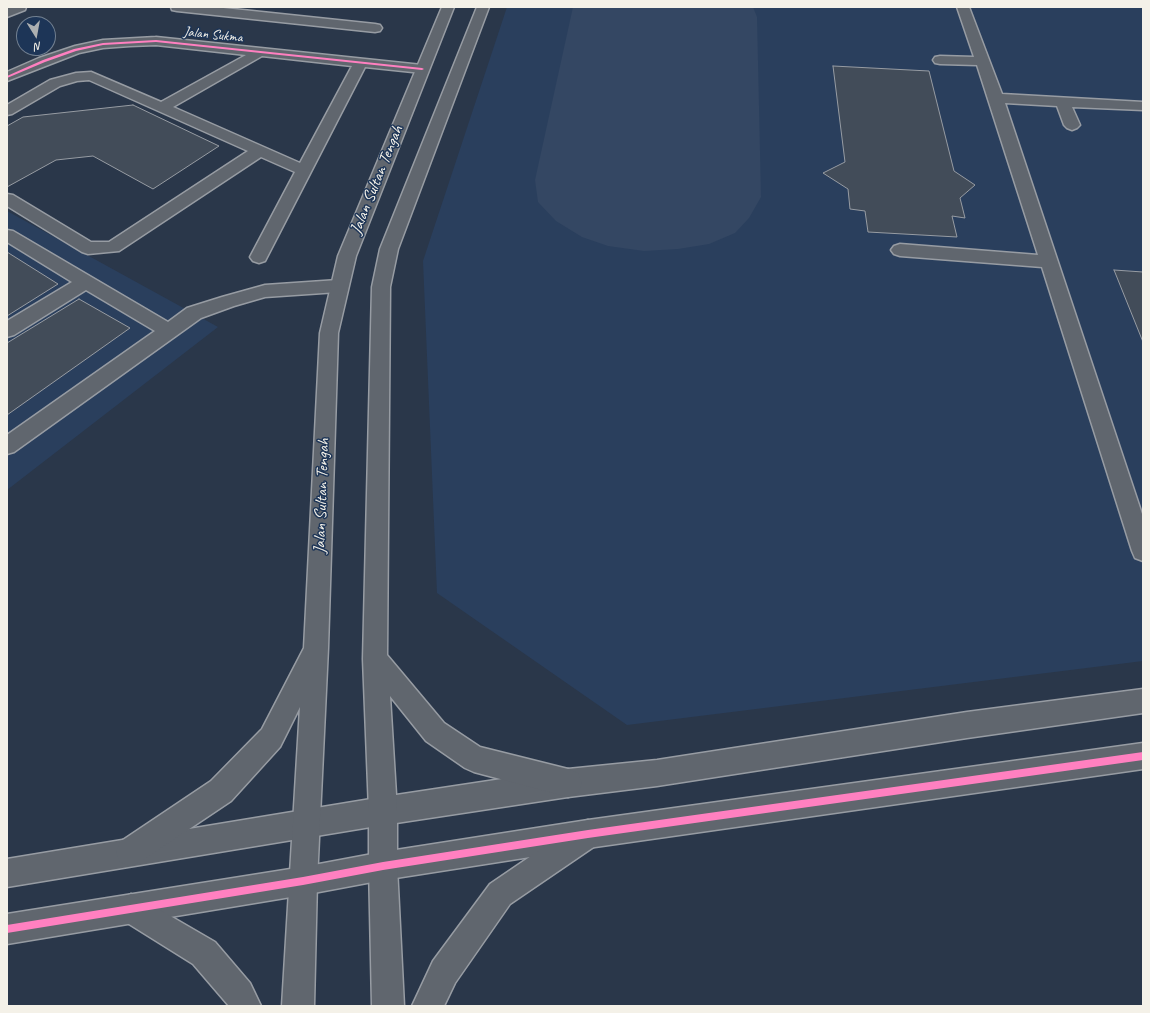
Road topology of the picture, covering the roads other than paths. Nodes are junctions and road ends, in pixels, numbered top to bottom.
1 (20, 7) edge
2 (177, 7) edge
3 (448, 7) edge
4 (482, 7) edge
5 (963, 7) edge
6 (7, 13) edge
7 (375, 28) dead end
8 (260, 52) junction
9 (940, 60) dead end
10 (982, 61) junction
11 (360, 63) junction
12 (422, 69) junction
13 (7, 77) edge
14 (996, 98) junction
15 (1063, 102) junction
16 (1143, 106) edge
17 (162, 107) junction
18 (7, 111) edge
19 (1072, 124) dead end
20 (259, 151) junction
21 (303, 170) junction
22 (7, 199) edge
23 (7, 236) edge
24 (900, 250) dead end
25 (259, 257) dead end
26 (1049, 262) junction
27 (85, 282) junction
28 (338, 286) junction
29 (7, 330) edge
30 (169, 330) junction
31 (7, 446) edge
32 (1143, 551) edge
33 (316, 648) junction
34 (375, 659) junction
35 (1143, 701) edge
36 (1143, 756) edge
37 (568, 783) junction
38 (383, 811) junction
39 (306, 825) junction
40 (588, 834) junction
41 (130, 852) junction
42 (383, 866) junction
43 (7, 873) edge
44 (302, 881) junction
45 (131, 909) junction
46 (7, 929) edge
47 (245, 1006) edge
48 (298, 1006) edge
49 (388, 1006) edge
50 (428, 1006) edge

1 - 6 main road
2 - 7 main road
3 - 12 main road, Jalan Sultan Tengah
4 - 34 main road, Jalan Sultan Tengah
5 - 10 main road
8 - 11 main road, Jalan Sukma
8 - 13 main road, Jalan Sukma
8 - 17 main road
9 - 10 main road
10 - 14 main road
11 - 12 main road, Jalan Sukma
11 - 21 main road
12 - 28 main road, Jalan Sultan Tengah
14 - 15 main road
14 - 26 main road
15 - 16 main road
15 - 19 main road
17 - 18 main road
17 - 20 main road
20 - 21 main road
20 - 22 main road
21 - 25 main road
23 - 27 main road
24 - 26 main road
26 - 32 main road
27 - 29 main road
27 - 30 main road
28 - 30 main road
28 - 33 main road, Jalan Sultan Tengah
30 - 31 main road
33 - 39 main road, Jalan Sultan Tengah
33 - 41 main road
34 - 37 main road
34 - 38 main road, Jalan Sultan Tengah
35 - 37 main road
36 - 40 main road
37 - 38 main road
38 - 39 main road
38 - 42 main road, Jalan Sultan Tengah
39 - 41 main road
39 - 44 main road, Jalan Sultan Tengah
40 - 42 main road
40 - 50 main road
41 - 43 main road
42 - 44 main road
42 - 49 main road, Jalan Sultan Tengah
44 - 45 main road
44 - 48 main road, Jalan Sultan Tengah
45 - 46 main road
45 - 47 main road

